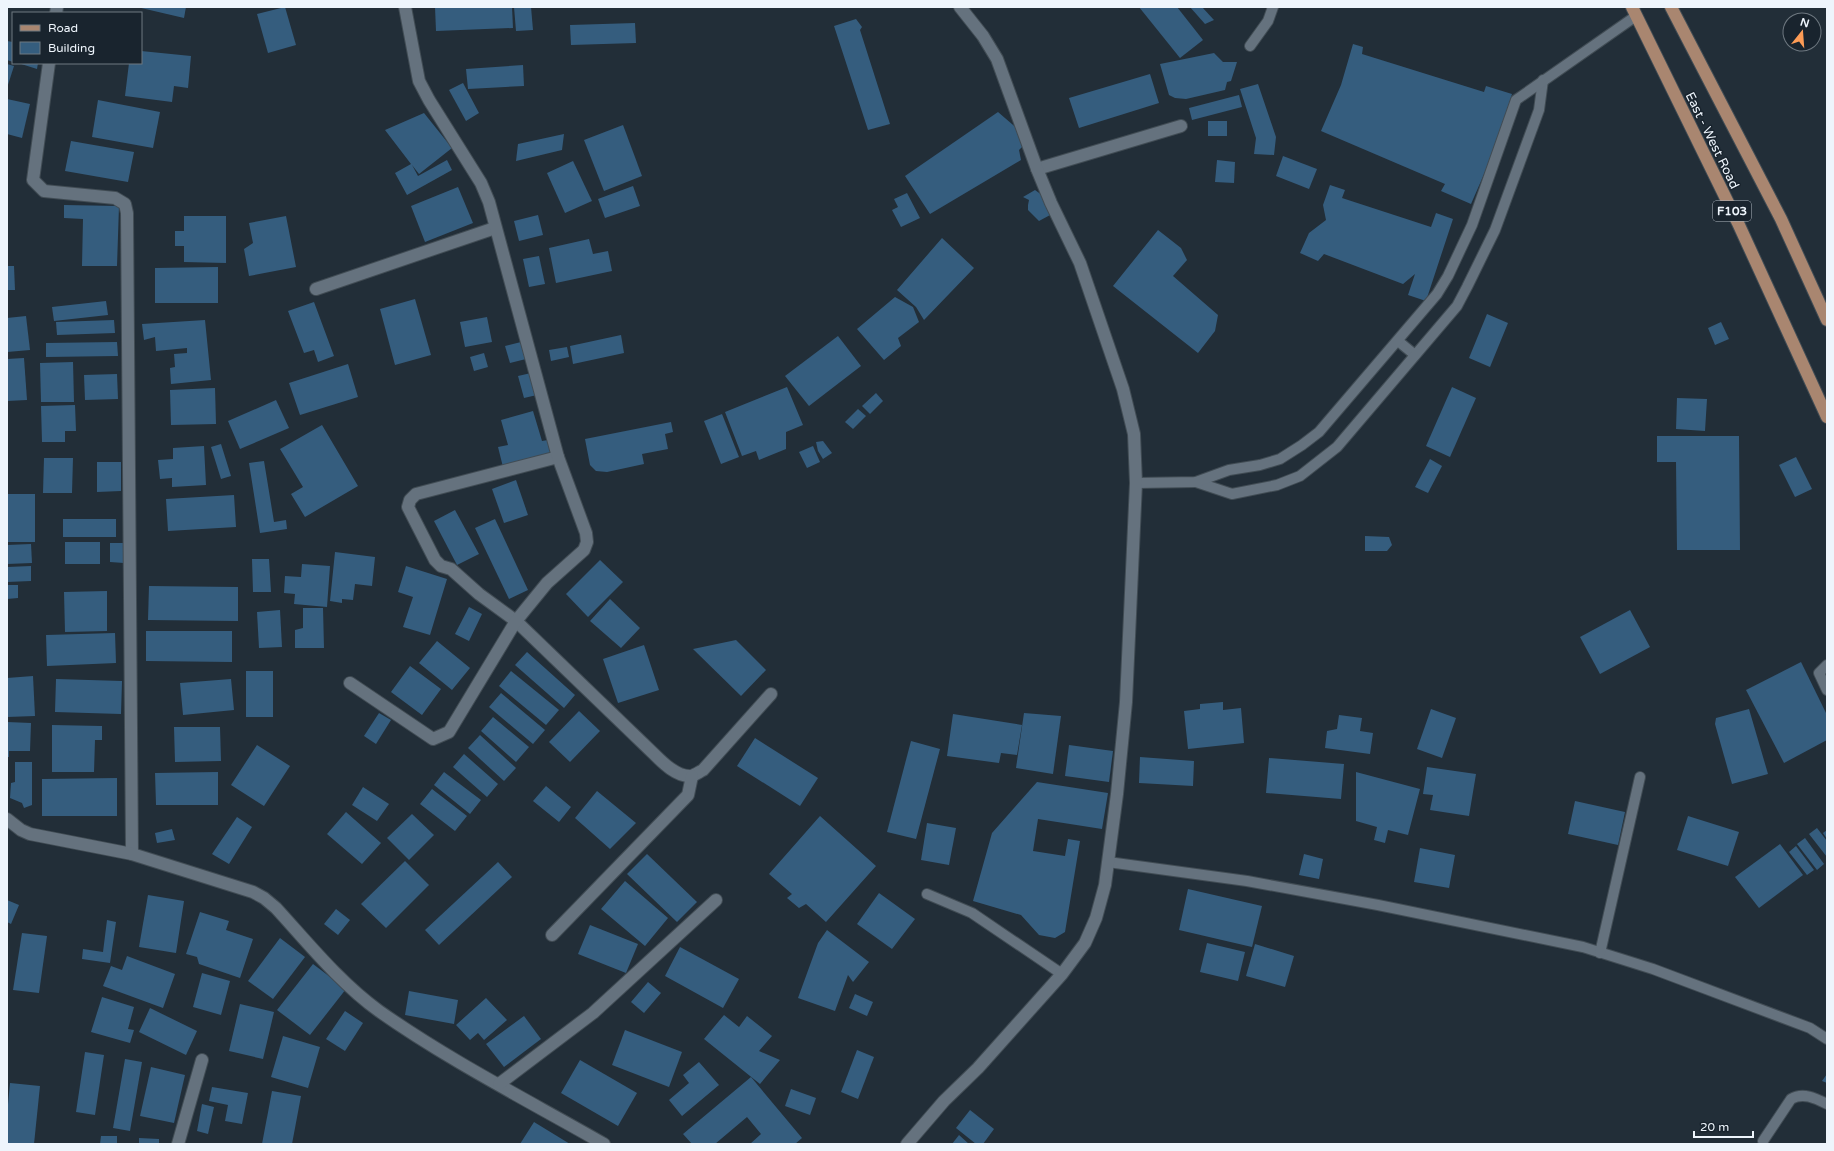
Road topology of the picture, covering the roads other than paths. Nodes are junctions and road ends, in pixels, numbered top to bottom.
1 (405, 7) edge
2 (960, 7) edge
3 (1273, 7) edge
4 (1671, 7) edge
5 (1634, 11) edge
6 (1250, 46) dead end
7 (49, 64) edge
8 (1543, 80) junction
9 (1181, 126) dead end
10 (1037, 169) junction
11 (496, 228) junction
12 (316, 289) dead end
13 (1827, 320) edge
14 (1398, 341) junction
15 (1415, 354) junction
16 (1827, 417) edge
17 (558, 457) junction
18 (1196, 482) junction
19 (1136, 483) junction
20 (516, 621) junction
21 (1827, 665) edge
22 (350, 683) dead end
23 (1827, 690) edge
24 (771, 694) dead end
25 (692, 776) junction
26 (1640, 777) dead end
27 (7, 819) edge
28 (132, 854) junction
29 (1108, 862) junction
30 (927, 894) dead end
31 (716, 900) dead end
32 (552, 936) dead end
33 (1600, 953) junction
34 (1062, 974) junction
35 (1827, 1039) edge
36 (202, 1060) dead end
37 (499, 1084) junction
38 (1827, 1104) edge
39 (1763, 1141) dead end
40 (178, 1144) edge
41 (604, 1144) edge
42 (907, 1144) edge

1 - 11 street
2 - 10 street
3 - 6 lane
4 - 13 main road, East - West Road / F103
5 - 8 lane
5 - 16 main road, East - West Road / F103
7 - 28 street
8 - 14 lane
8 - 15 lane
9 - 10 street
10 - 19 street
11 - 12 street
11 - 17 street
14 - 15 lane
14 - 18 lane
15 - 18 lane
17 - 20 street
17 - 20 street
18 - 19 lane
19 - 29 street
20 - 22 street
20 - 25 street
21 - 23 lane
24 - 25 street
25 - 32 street
26 - 33 lane
27 - 28 street
28 - 37 street
29 - 33 lane
29 - 34 street
30 - 34 lane
31 - 37 street
33 - 35 lane
34 - 42 street
36 - 40 street
37 - 41 street
38 - 39 lane

